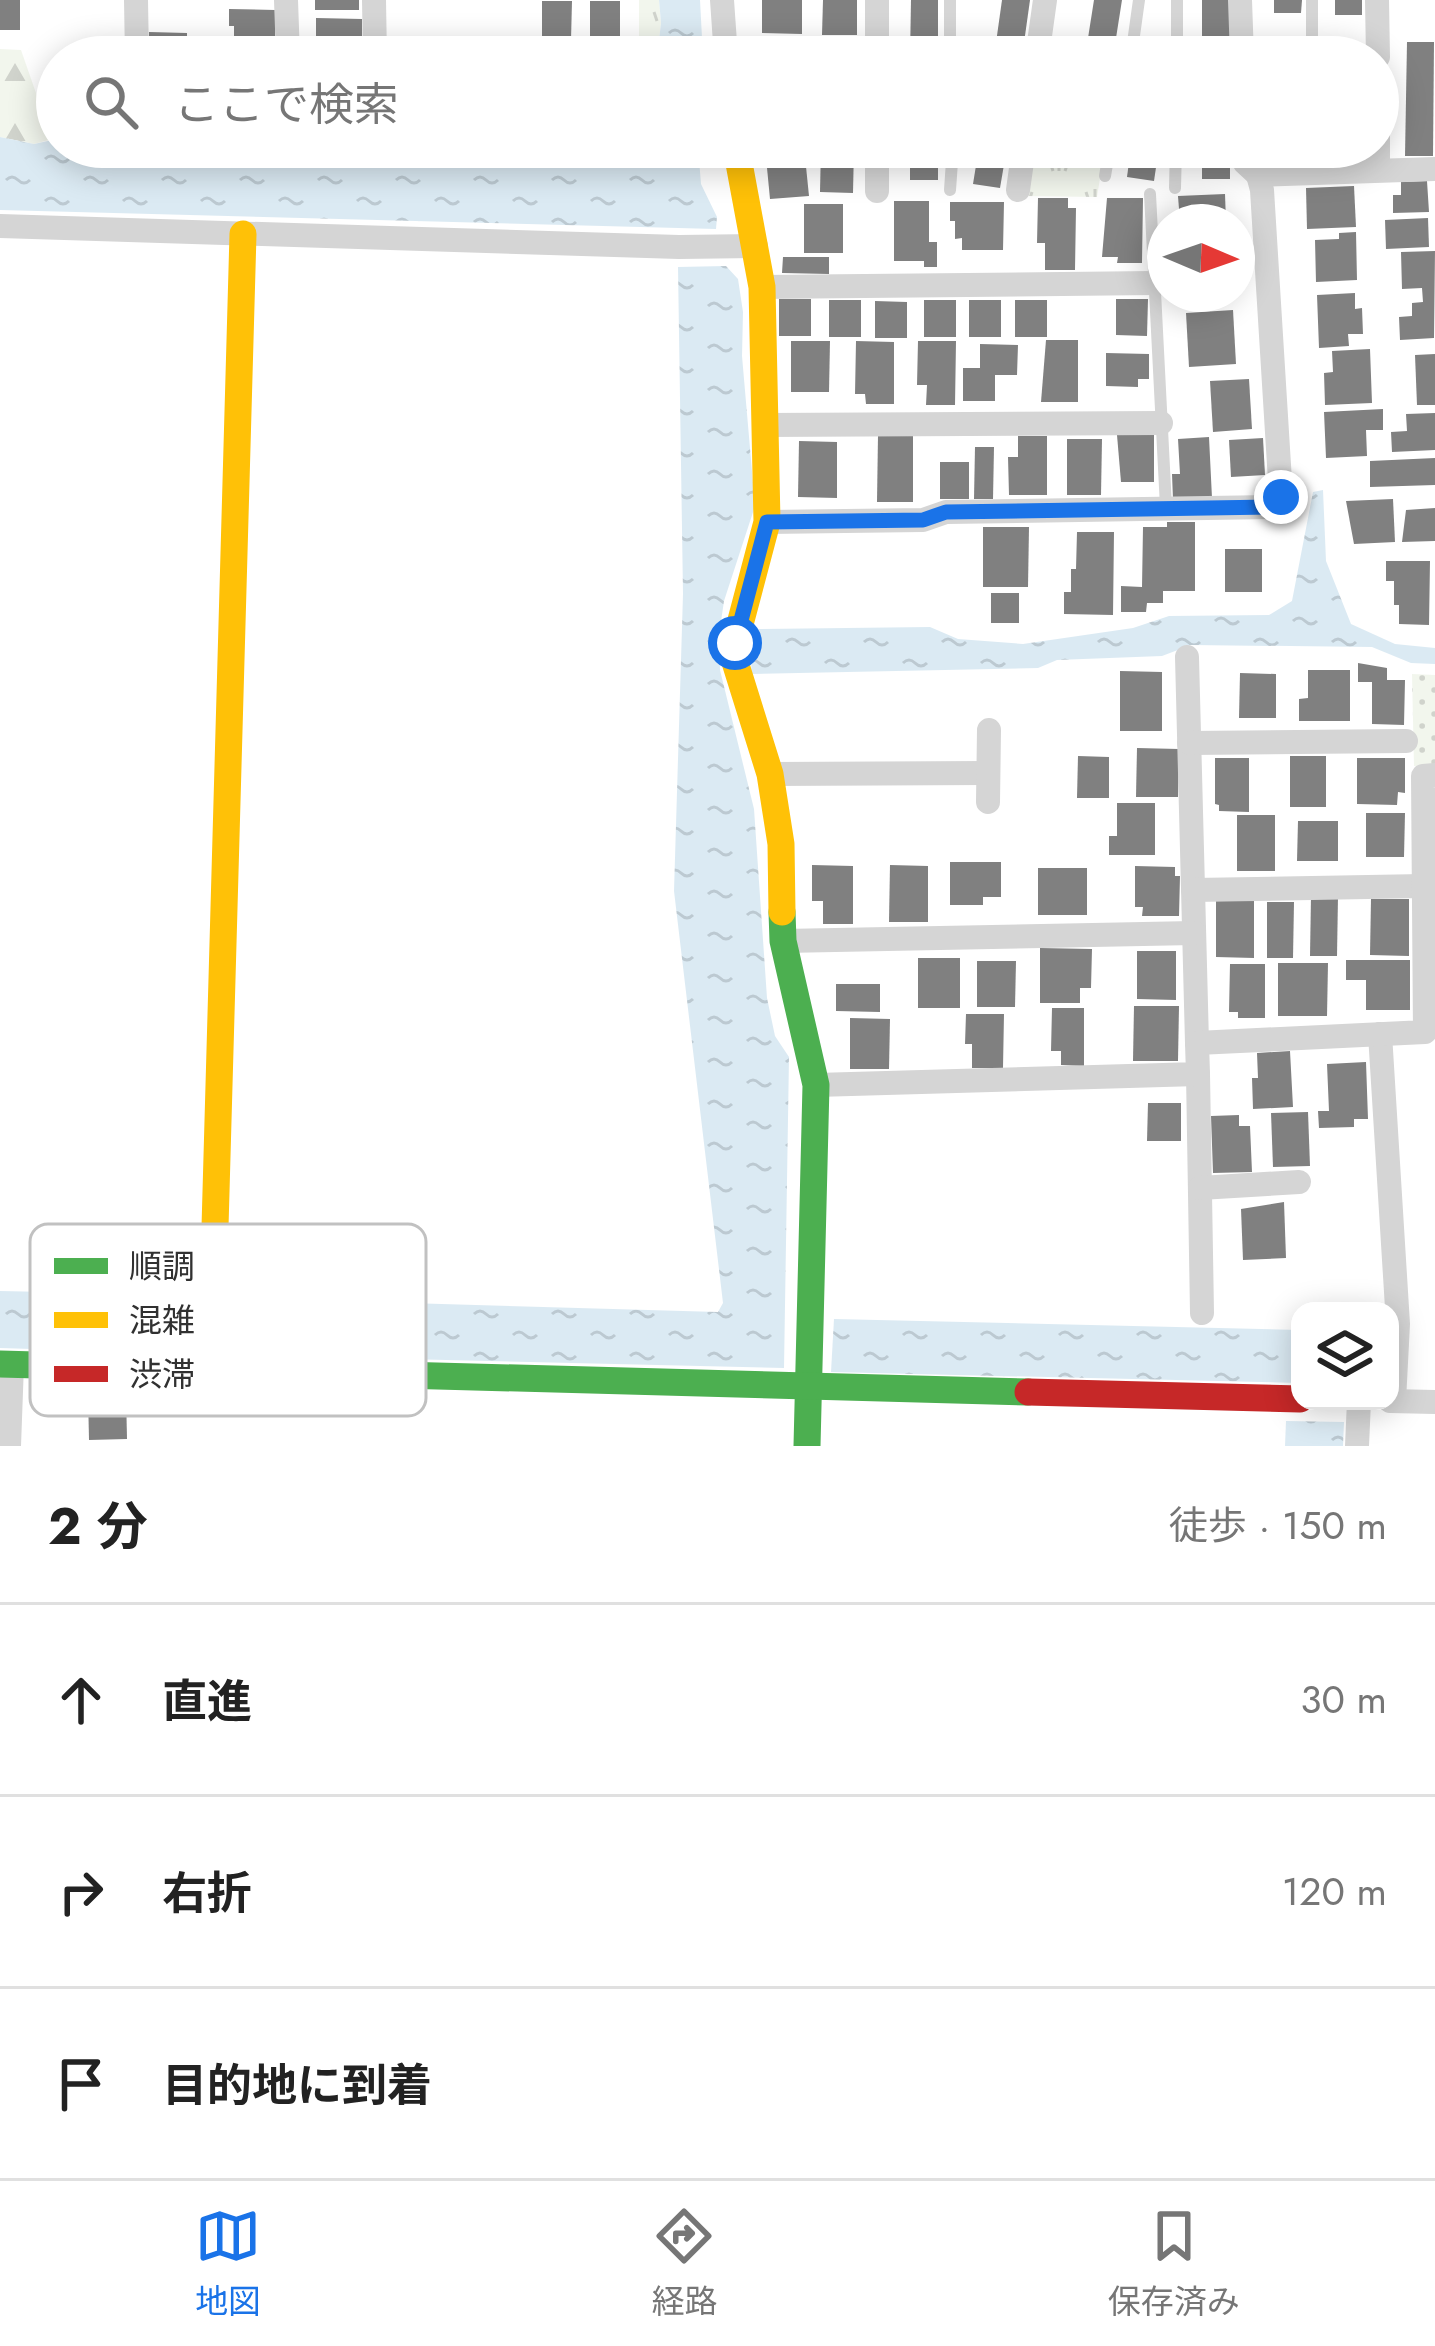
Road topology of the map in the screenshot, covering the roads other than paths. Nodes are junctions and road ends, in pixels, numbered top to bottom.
1 (136, 0) edge
2 (286, 0) edge
3 (374, 0) edge
4 (722, 0) edge
5 (878, 0) edge
6 (950, 0) edge
7 (1045, 0) edge
8 (1139, 0) edge
9 (1177, 0) edge
10 (1240, 0) edge
11 (1312, 0) edge
12 (1377, 0) edge
13 (137, 36) edge
14 (287, 36) edge
15 (375, 36) edge
16 (725, 36) edge
17 (877, 36) edge
18 (950, 36) edge
19 (1039, 36) edge
20 (1134, 36) edge
21 (1177, 36) edge
22 (1241, 36) edge
23 (1312, 36) edge
24 (1378, 36) edge
25 (740, 168) edge
26 (877, 168) edge
27 (952, 168) edge
28 (1021, 168) edge
29 (1106, 168) edge
30 (1175, 168) edge
31 (1250, 168) edge
32 (1283, 168) edge
33 (1365, 168) edge
34 (1435, 169) edge
35 (1378, 170) joint
36 (1258, 175) junction
37 (1105, 176) dead end
38 (1175, 188) dead end
39 (877, 190) dead end
40 (950, 190) dead end
41 (1018, 190) dead end
42 (1150, 194) dead end
43 (1151, 204) edge
44 (0, 226) edge
45 (243, 234) junction
46 (756, 246) junction
47 (1147, 283) edge
48 (762, 287) junction
49 (1156, 312) edge
50 (1161, 423) junction
51 (764, 425) junction
52 (1166, 509) junction
53 (767, 522) junction
54 (1186, 657) dead end
55 (989, 730) dead end
56 (1406, 741) dead end
57 (1189, 743) junction
58 (988, 773) junction
59 (770, 774) junction
60 (1435, 776) edge
61 (988, 802) dead end
62 (1424, 886) junction
63 (1193, 890) junction
64 (1194, 933) junction
65 (783, 941) junction
66 (1380, 1034) junction
67 (1197, 1043) junction
68 (1198, 1074) junction
69 (816, 1085) junction
70 (1299, 1182) dead end
71 (1200, 1188) junction
72 (215, 1224) edge
73 (1397, 1302) edge
74 (1202, 1313) dead end
75 (6, 1364) edge
76 (426, 1375) edge
77 (810, 1386) junction
78 (1291, 1399) edge
79 (1399, 1401) edge
80 (1435, 1402) edge
81 (1359, 1410) edge
82 (9, 1446) edge
83 (807, 1446) edge
84 (1357, 1446) edge

1 - 13 street
2 - 14 street
3 - 15 street
4 - 16 street
5 - 17 street
6 - 18 lane
7 - 19 street
8 - 20 lane
9 - 21 lane
10 - 22 street
11 - 23 lane
12 - 24 street
25 - 46 street
26 - 39 street
27 - 40 lane
28 - 41 street
29 - 37 lane
30 - 38 lane
31 - 36 street
32 - 36 street
33 - 35 street
34 - 35 street
36 - 52 street
42 - 43 lane
44 - 45 street
45 - 46 street
45 - 72 street
46 - 48 street
47 - 48 street
48 - 51 street
49 - 50 lane
50 - 51 street
50 - 52 lane
51 - 53 street
52 - 53 street
53 - 59 street
54 - 57 street
55 - 58 street
56 - 57 street
57 - 63 street
58 - 59 street
58 - 61 street
59 - 65 street
60 - 62 street
62 - 63 street
62 - 66 street
63 - 64 street
64 - 65 street
64 - 67 street
65 - 69 street
66 - 67 street
66 - 73 street
67 - 68 street
68 - 69 street
68 - 71 street
69 - 77 street
70 - 71 street
71 - 74 street
75 - 82 street
76 - 77 street
77 - 78 street
77 - 83 street
79 - 80 street
81 - 84 street

